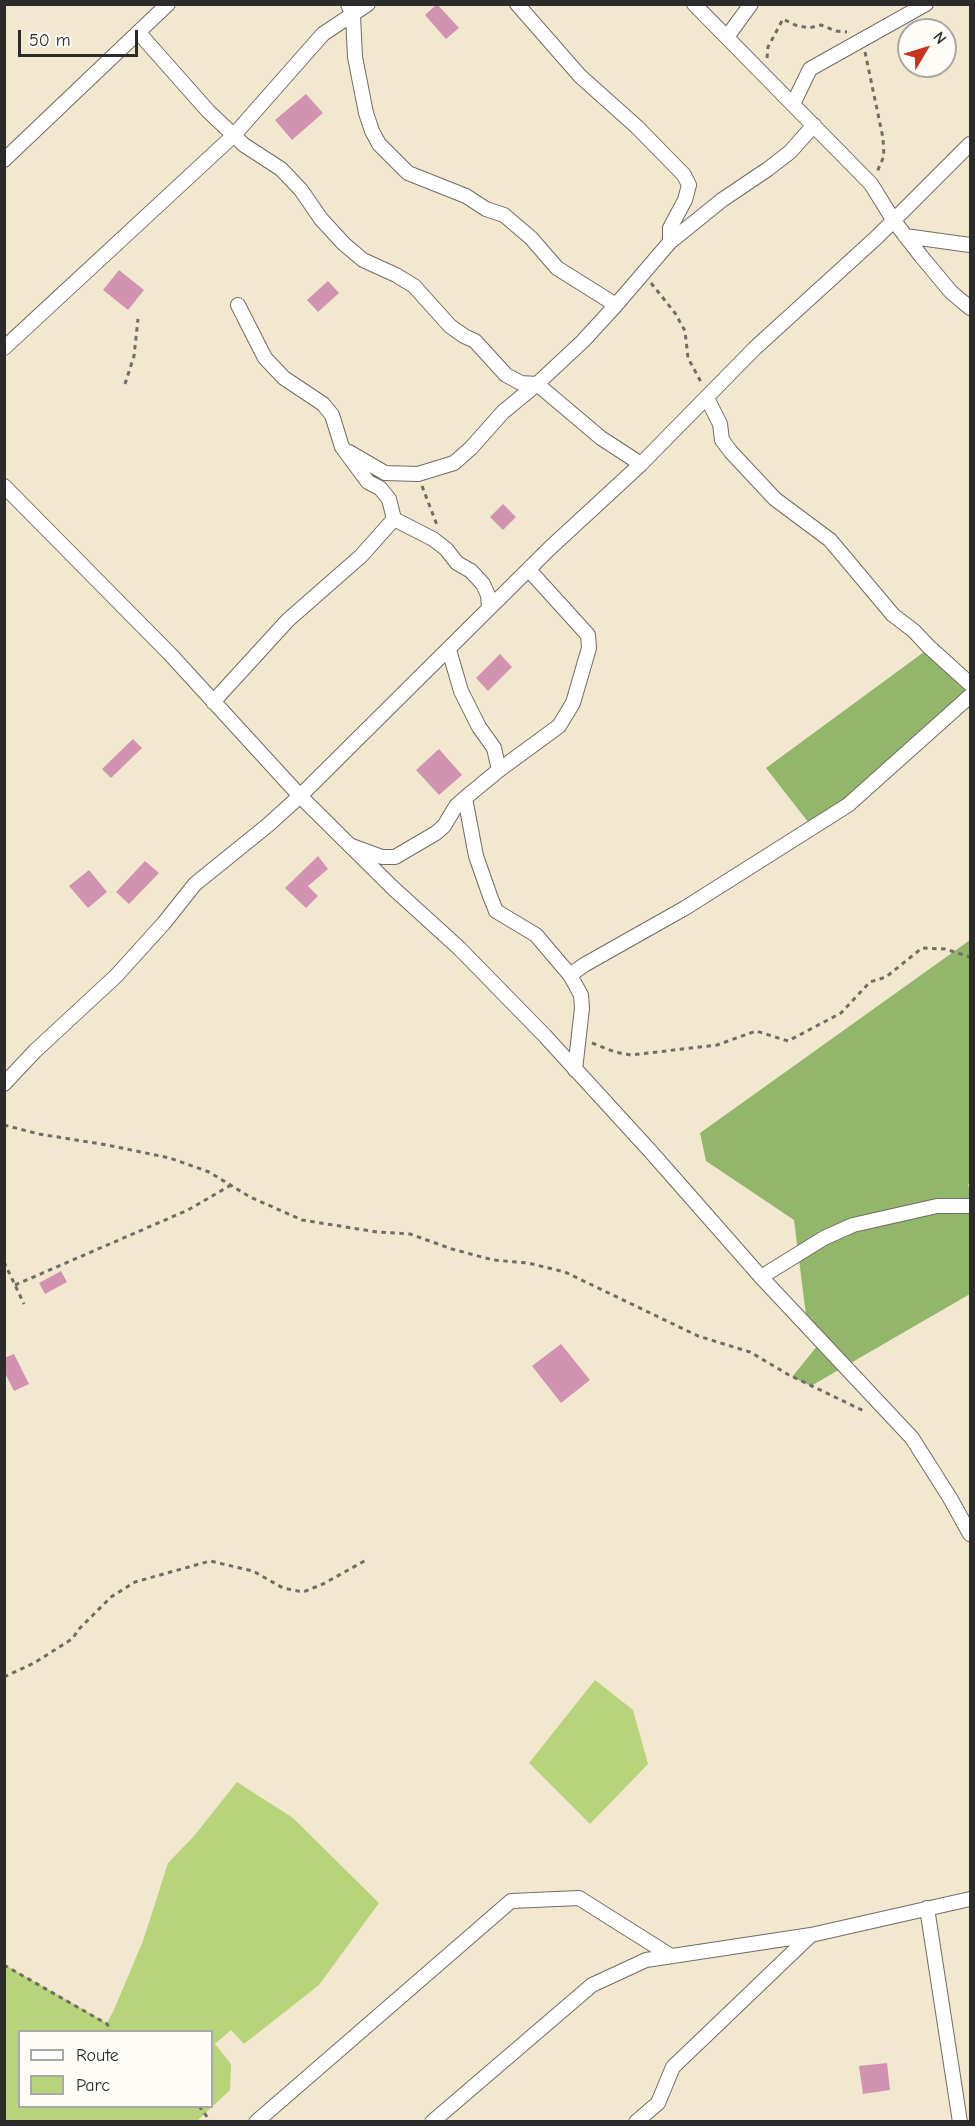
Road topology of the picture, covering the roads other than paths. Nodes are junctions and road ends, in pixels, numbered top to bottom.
1 (168, 4) edge
2 (368, 4) edge
3 (517, 4) edge
4 (694, 4) edge
5 (751, 4) edge
6 (926, 4) edge
7 (351, 10) edge
8 (139, 33) junction
9 (727, 38) junction
10 (793, 104) junction
11 (814, 125) junction
12 (234, 135) junction
13 (970, 144) edge
14 (4, 160) edge
15 (894, 221) junction
16 (905, 236) junction
17 (670, 243) junction
18 (970, 245) edge
19 (238, 305) dead end
20 (616, 305) junction
21 (970, 308) edge
22 (4, 348) edge
23 (537, 384) junction
24 (707, 398) junction
25 (345, 450) junction
26 (641, 464) junction
27 (4, 486) edge
28 (394, 519) junction
29 (529, 570) junction
30 (489, 608) junction
31 (448, 650) junction
32 (970, 684) edge
33 (970, 696) edge
34 (213, 702) junction
35 (499, 770) junction
36 (300, 796) junction
37 (465, 798) junction
38 (348, 844) junction
39 (570, 975) junction
40 (575, 1070) junction
41 (4, 1084) edge
42 (970, 1206) edge
43 (761, 1277) junction
44 (970, 1534) edge
45 (970, 1899) edge
46 (927, 1908) junction
47 (811, 1935) junction
48 (671, 1956) junction
49 (256, 2121) edge
50 (432, 2121) edge
51 (636, 2121) edge
52 (960, 2121) edge

1 - 8 street
2 - 7 street
3 - 17 street
4 - 9 street
5 - 9 street
6 - 10 street
7 - 12 street
7 - 20 street
8 - 12 street
8 - 14 street
9 - 10 street
10 - 11 street
11 - 15 street
11 - 17 street
12 - 22 street
12 - 23 street
13 - 15 street
15 - 16 street
15 - 24 street
16 - 18 street
16 - 21 street
17 - 20 street
19 - 25 street
20 - 23 street
23 - 25 street
23 - 26 street
24 - 26 street
24 - 32 street
25 - 28 street
26 - 29 street
27 - 34 street
28 - 30 street
28 - 34 street
29 - 30 street
29 - 35 street
30 - 31 street
31 - 35 street
31 - 36 street
33 - 39 street
34 - 36 street
35 - 37 street
36 - 38 street
36 - 41 street
37 - 38 street
37 - 39 street
38 - 40 street
39 - 40 street
40 - 43 street
42 - 43 street
43 - 44 street
45 - 46 street
46 - 47 street
46 - 52 street
47 - 48 street
47 - 51 street
48 - 49 street
48 - 50 street

